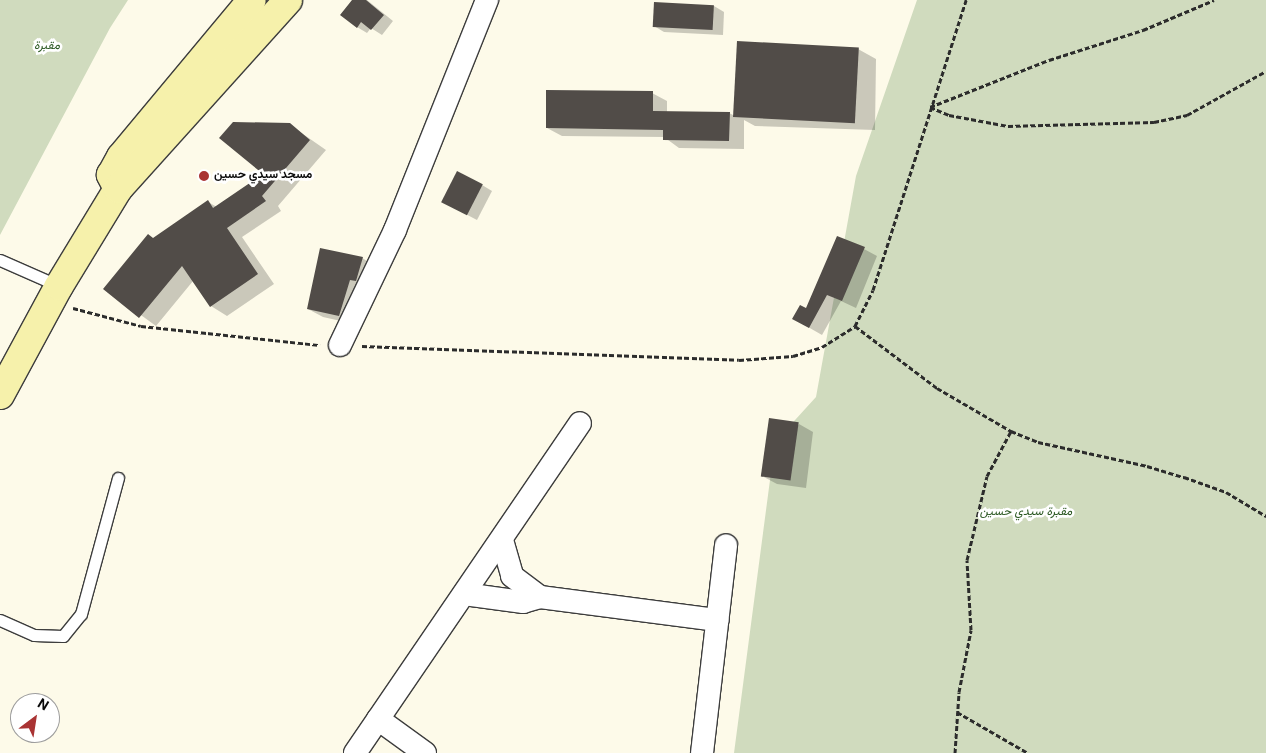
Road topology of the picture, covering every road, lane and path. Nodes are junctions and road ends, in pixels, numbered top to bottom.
1 (252, 0) edge
2 (288, 0) edge
3 (487, 0) edge
4 (966, 0) edge
5 (1214, 0) edge
6 (1266, 71) edge
7 (930, 107) junction
8 (118, 190) junction
9 (0, 260) edge
10 (55, 293) junction
11 (855, 326) junction
12 (340, 346) junction
13 (0, 395) edge
14 (580, 422) dead end
15 (1011, 431) junction
16 (118, 478) dead end
17 (1266, 516) edge
18 (502, 540) junction
19 (726, 545) dead end
20 (464, 594) junction
21 (540, 597) junction
22 (0, 620) edge
23 (718, 620) junction
24 (956, 712) junction
25 (378, 719) junction
26 (355, 753) edge
27 (425, 753) edge
28 (702, 753) edge
29 (955, 753) edge
30 (1028, 753) edge

1 - 8 street
2 - 8 street
3 - 12 street
4 - 7 path
5 - 7 path
6 - 7 path
7 - 11 path
8 - 10 street
9 - 10 lane
10 - 12 path
10 - 13 street
11 - 12 path
11 - 15 path
14 - 18 street
15 - 17 path
15 - 24 path
16 - 22 lane
18 - 20 street
18 - 21 street
19 - 23 street
20 - 21 street
20 - 25 street
21 - 23 street
23 - 28 street
24 - 29 path
24 - 30 path
25 - 26 street
25 - 27 street

